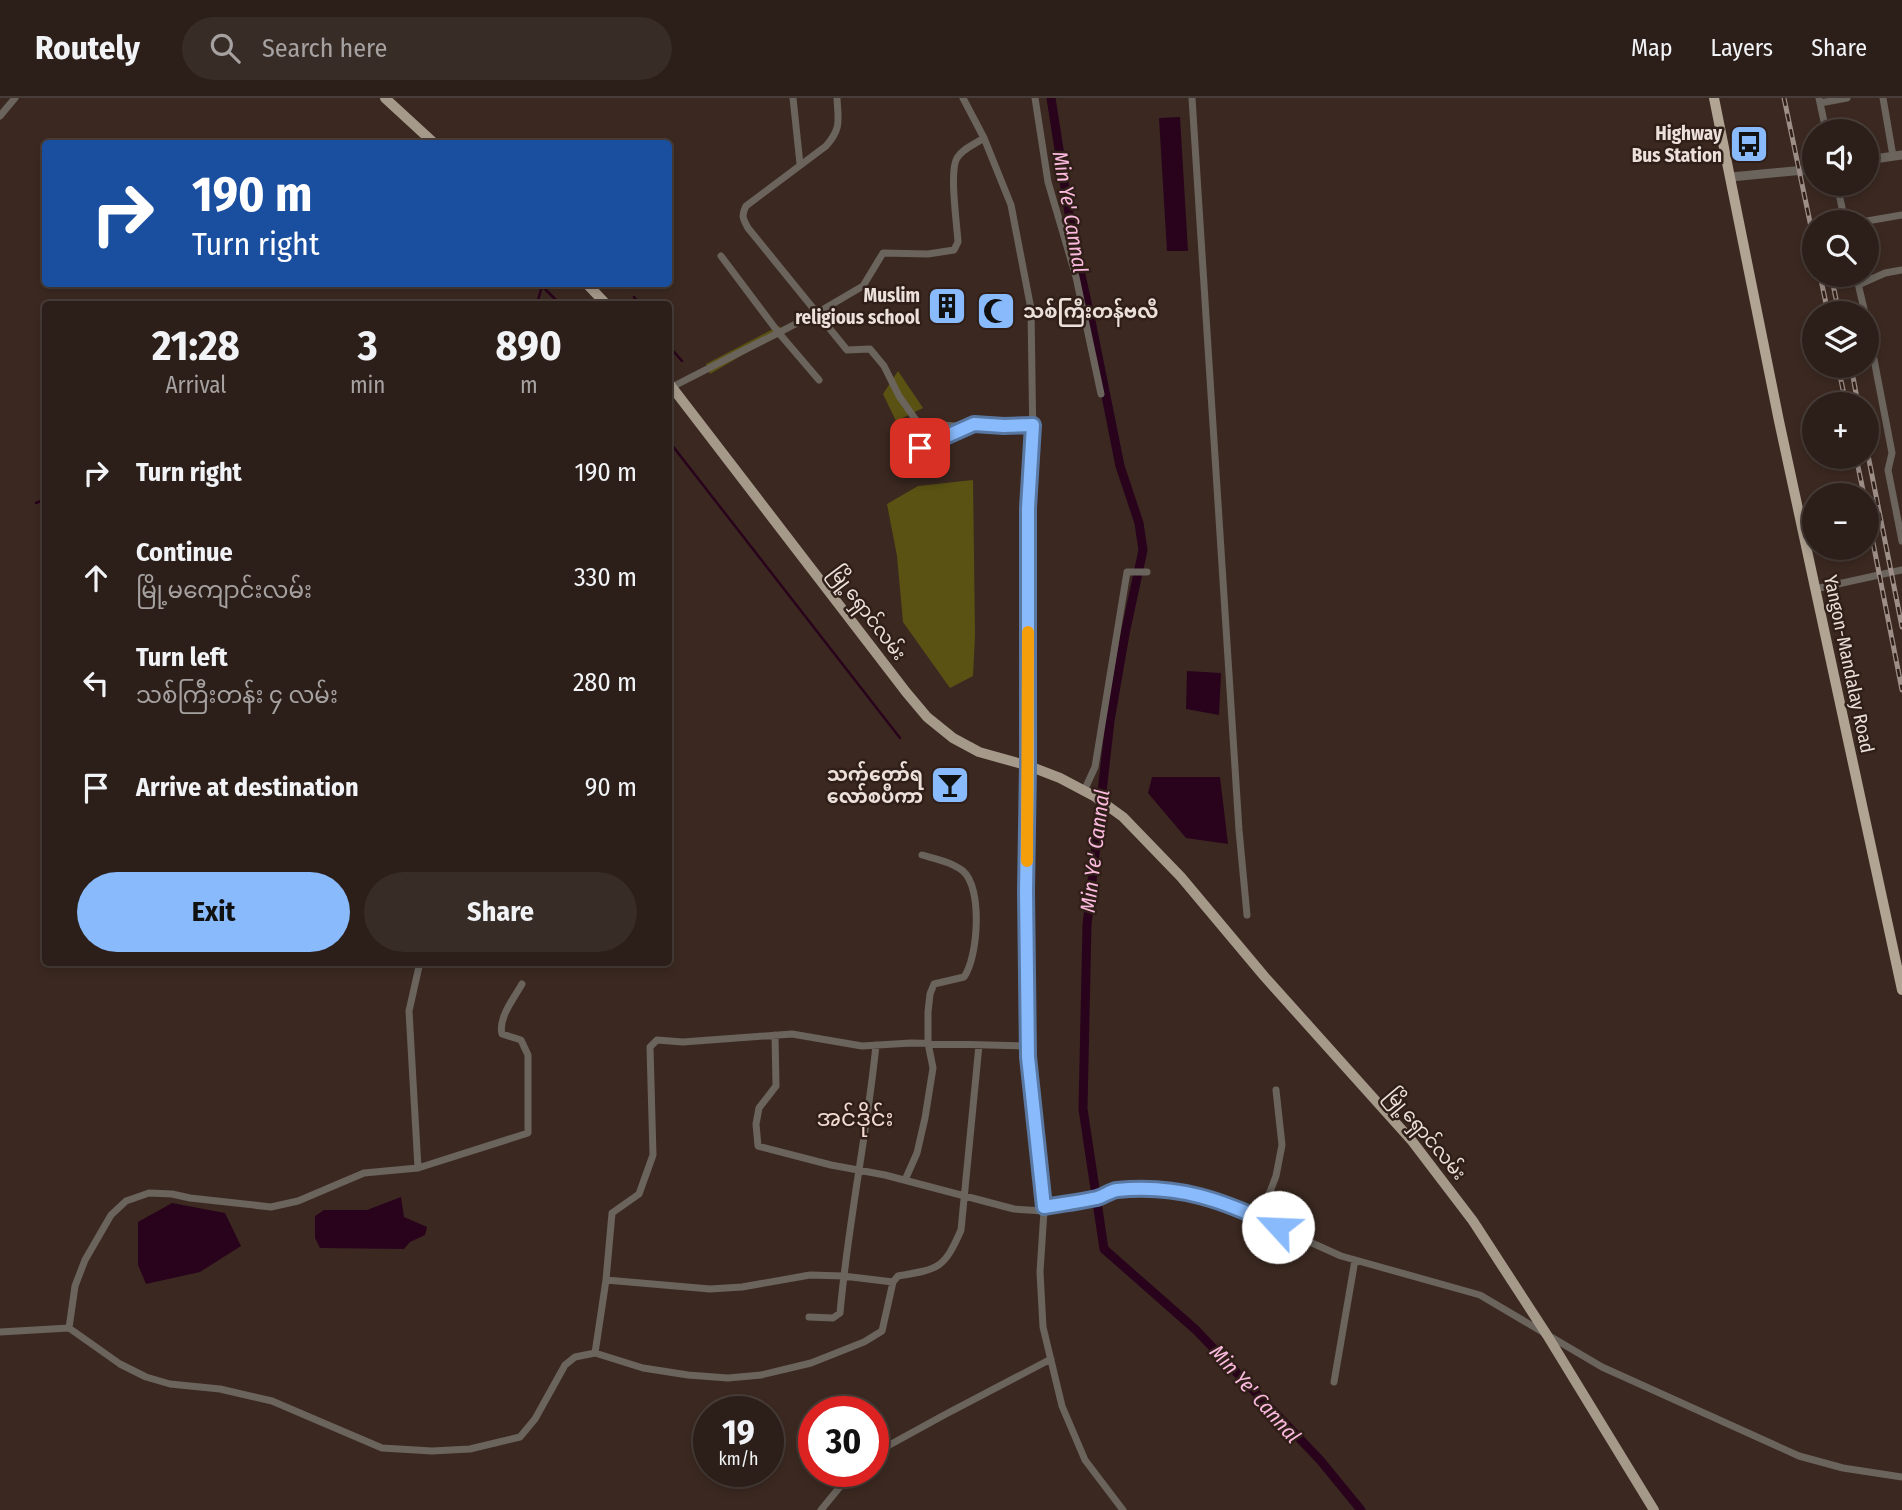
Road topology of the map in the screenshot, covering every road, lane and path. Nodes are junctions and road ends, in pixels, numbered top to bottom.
1 (15, 98) edge
2 (385, 98) edge
3 (793, 98) edge
4 (837, 98) edge
5 (963, 98) edge
6 (1035, 98) edge
7 (1192, 98) edge
8 (1714, 98) edge
9 (1847, 98) edge
10 (1883, 98) edge
11 (1819, 100) edge
12 (0, 116) edge
13 (1823, 119) edge
14 (984, 138) junction
15 (431, 140) edge
16 (1898, 155) edge
17 (1879, 158) edge
18 (800, 164) junction
19 (1802, 170) edge
20 (1731, 177) junction
21 (1902, 215) edge
22 (1879, 219) edge
23 (721, 256) dead end
24 (1902, 270) edge
25 (1879, 276) edge
26 (590, 287) edge
27 (603, 301) edge
28 (817, 313) junction
29 (778, 332) junction
30 (1878, 378) edge
31 (819, 380) dead end
32 (672, 384) edge
33 (672, 385) edge
34 (1101, 394) dead end
35 (974, 424) junction
36 (1033, 425) junction
37 (920, 448) dead end
38 (1902, 541) edge
39 (1902, 569) edge
40 (1147, 572) dead end
41 (1815, 589) junction
42 (1028, 766) junction
43 (1089, 794) junction
44 (922, 855) dead end
45 (1247, 915) dead end
46 (419, 966) edge
47 (522, 984) dead end
48 (1902, 990) edge
49 (775, 1035) junction
50 (928, 1043) junction
51 (876, 1045) junction
52 (979, 1045) junction
53 (1028, 1046) junction
54 (1276, 1090) dead end
55 (418, 1168) junction
56 (859, 1170) junction
57 (905, 1180) junction
58 (965, 1197) junction
59 (1044, 1209) junction
60 (1260, 1218) junction
61 (1354, 1260) junction
62 (843, 1276) junction
63 (607, 1280) junction
64 (893, 1282) junction
65 (809, 1317) dead end
66 (69, 1328) junction
67 (0, 1332) edge
68 (1547, 1335) junction
69 (595, 1353) junction
70 (1051, 1359) junction
71 (1334, 1382) dead end
72 (889, 1445) edge
73 (1902, 1477) edge
74 (840, 1487) edge
75 (821, 1510) edge
76 (1122, 1510) edge
77 (1654, 1510) edge

1 - 12 street
2 - 15 main road
3 - 18 street
4 - 18 street
5 - 14 street
6 - 34 street
7 - 45 street
8 - 20 highway, Yangon-Mandalay Road
9 - 11 street
10 - 16 street
11 - 13 street
14 - 28 street
14 - 36 street
16 - 17 street
18 - 28 street
19 - 20 street
20 - 41 highway, Yangon-Mandalay Road
21 - 22 street
23 - 29 street
24 - 25 street
26 - 27 main road
28 - 29 street
28 - 35 street
29 - 31 street
29 - 32 street
30 - 38 street
33 - 42 main road, မြို့ရှောင်လမ်း
35 - 36 street
35 - 37 street
36 - 42 street
39 - 41 street
40 - 43 street
41 - 48 highway, Yangon-Mandalay Road
42 - 43 main road, မြို့ရှောင်လမ်း
42 - 53 street
43 - 68 main road, မြို့ရှောင်လမ်း
44 - 50 street
46 - 55 street
47 - 55 street
49 - 51 street
49 - 56 street
49 - 63 street
50 - 51 street
50 - 52 street
50 - 57 street
51 - 56 street
52 - 53 street
52 - 58 street
53 - 59 street
54 - 60 street
55 - 66 street
56 - 57 street
56 - 62 street
57 - 58 street
58 - 59 street
58 - 64 street
59 - 60 street
59 - 70 street
60 - 61 street
61 - 68 street
61 - 71 street
62 - 63 street
62 - 64 street
62 - 65 street
63 - 69 street
64 - 69 street
66 - 67 street
66 - 69 street
68 - 73 street
68 - 77 main road, မြို့ရှောင်လမ်း
70 - 72 street
70 - 76 street
74 - 75 street

